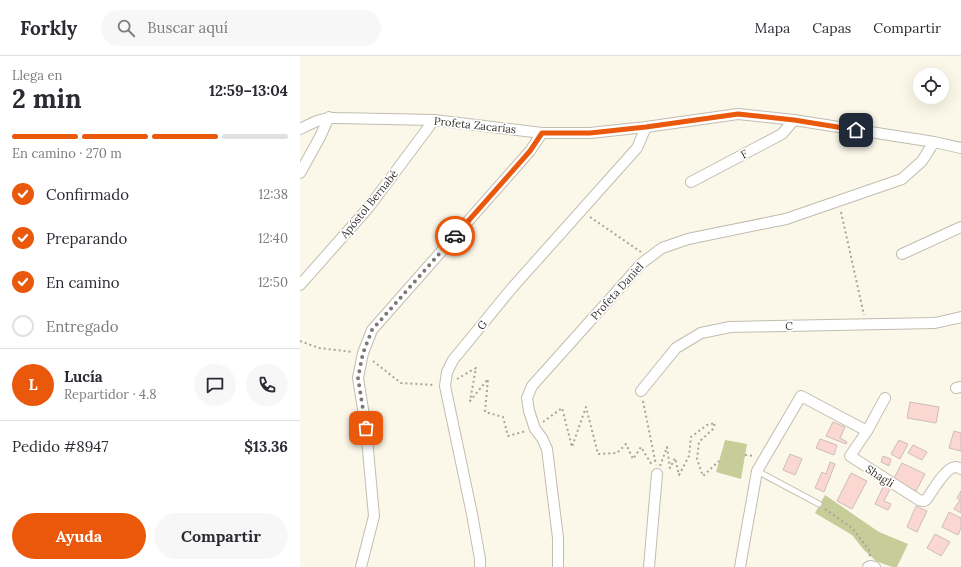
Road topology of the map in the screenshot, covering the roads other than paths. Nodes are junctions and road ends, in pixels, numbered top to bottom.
1 (329, 118) junction
2 (434, 120) junction
3 (794, 120) junction
4 (646, 127) junction
5 (300, 128) edge
6 (542, 133) junction
7 (934, 142) junction
8 (961, 148) edge
9 (300, 173) edge
10 (691, 182) dead end
11 (961, 227) edge
12 (902, 254) dead end
13 (300, 285) edge
14 (961, 317) edge
15 (641, 391) road end
16 (885, 398) dead end
17 (867, 431) junction
18 (961, 469) edge
19 (757, 471) junction
20 (657, 474) road end
21 (819, 504) road end
22 (361, 567) edge
23 (480, 567) edge
24 (558, 567) edge
25 (649, 567) edge
26 (740, 567) edge

1 - 2 street, Profeta Zacarías
1 - 5 street, Profeta Zacarías
1 - 9 street
2 - 6 street, Profeta Zacarías
2 - 13 street, Apóstol Bernabé
3 - 4 street, Profeta Zacarías
3 - 7 street, Profeta Zacarías
3 - 10 street, F
4 - 6 street, Profeta Zacarías
4 - 23 street, G
6 - 22 street
7 - 8 street, Profeta Zacarías
7 - 24 street, Profeta Daniel
11 - 12 street
14 - 15 street, C
16 - 17 street, Shagli
17 - 18 street, Shagli
17 - 19 street
19 - 21 lane
19 - 26 street
20 - 25 street

